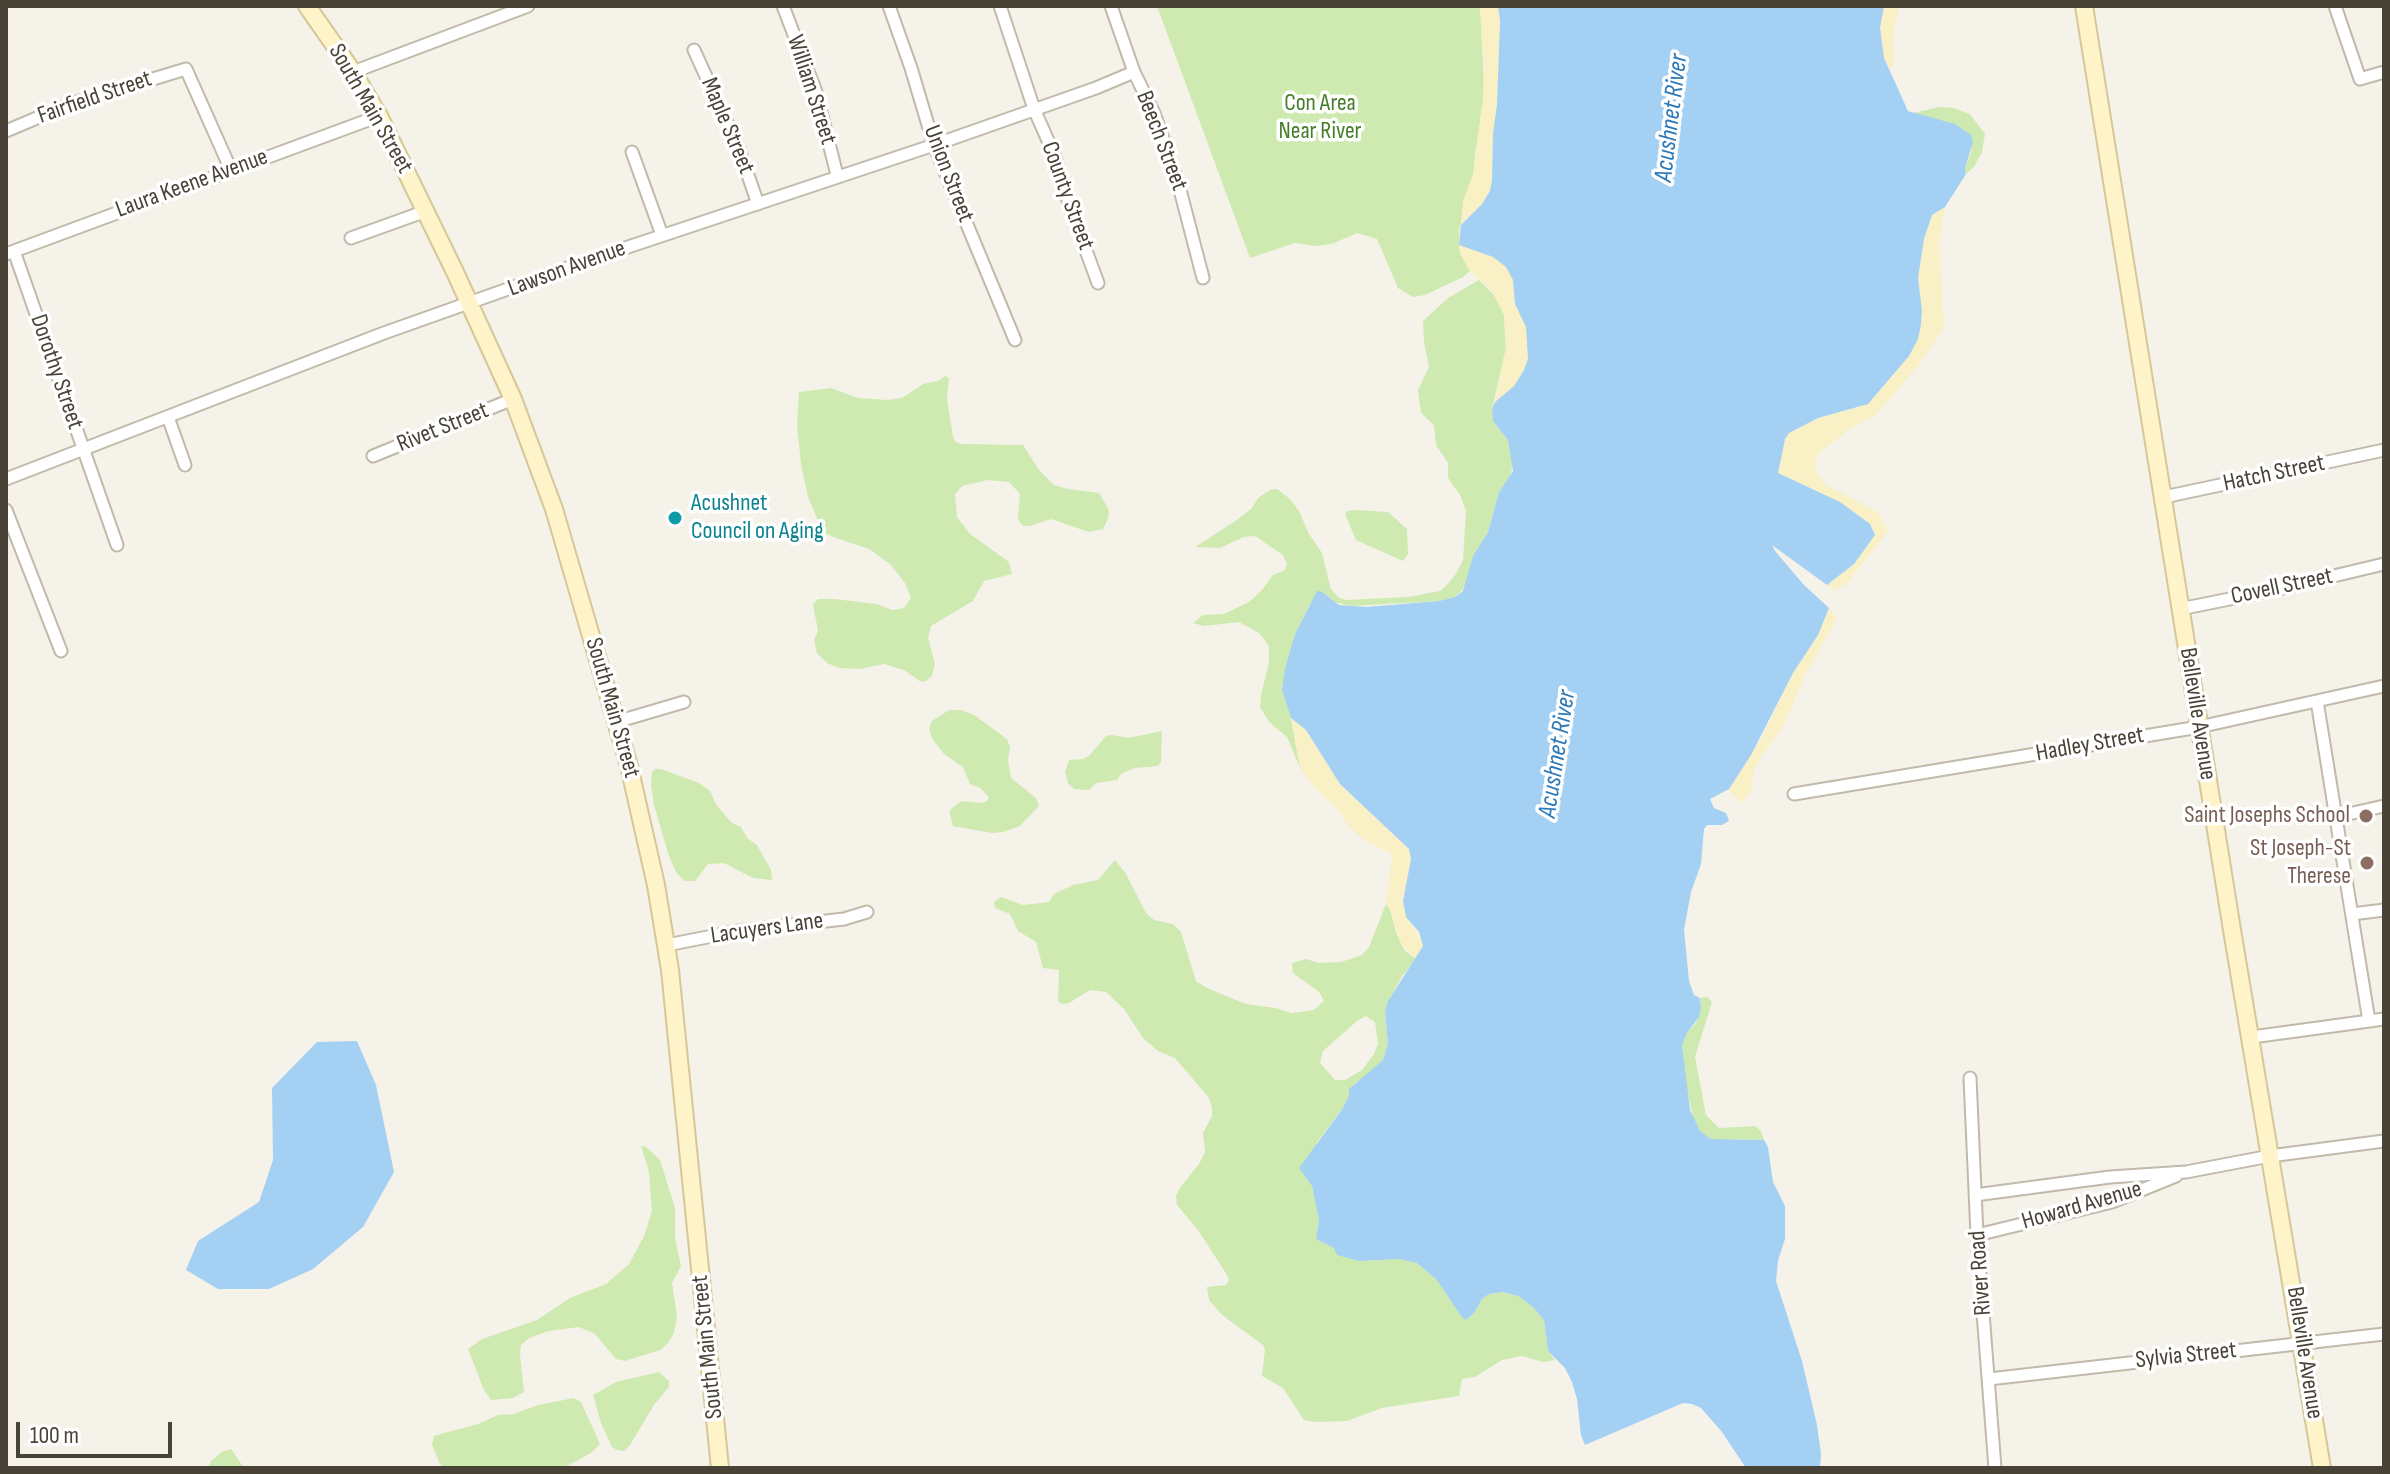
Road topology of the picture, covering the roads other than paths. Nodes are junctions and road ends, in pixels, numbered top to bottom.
1 (307, 6) edge
2 (528, 6) edge
3 (783, 6) edge
4 (889, 6) edge
5 (1000, 6) edge
6 (1111, 6) edge
7 (2084, 6) edge
8 (2335, 6) edge
9 (694, 50) dead end
10 (353, 72) junction
11 (1134, 72) junction
12 (2384, 72) edge
13 (1034, 109) junction
14 (379, 116) junction
15 (6, 131) edge
16 (934, 145) junction
17 (632, 152) dead end
18 (231, 170) junction
19 (837, 175) junction
20 (758, 204) junction
21 (426, 211) junction
22 (662, 235) junction
23 (351, 238) dead end
24 (10, 253) edge
25 (1203, 278) dead end
26 (1098, 283) dead end
27 (470, 304) junction
28 (1015, 340) dead end
29 (513, 399) junction
30 (168, 417) junction
31 (82, 448) junction
32 (2384, 450) edge
33 (373, 456) dead end
34 (185, 465) dead end
35 (6, 479) edge
36 (2164, 497) junction
37 (6, 510) edge
38 (117, 545) dead end
39 (2384, 564) edge
40 (2180, 609) junction
41 (61, 651) dead end
42 (2384, 686) edge
43 (2317, 701) junction
44 (684, 702) dead end
45 (616, 722) junction
46 (2199, 727) junction
47 (1794, 794) dead end
48 (2384, 806) edge
49 (2335, 817) junction
50 (2384, 910) edge
51 (867, 912) dead end
52 (2352, 914) junction
53 (667, 945) junction
54 (2384, 1019) edge
55 (2369, 1021) junction
56 (2252, 1037) junction
57 (1970, 1078) dead end
58 (2384, 1141) edge
59 (2270, 1156) junction
60 (2186, 1172) junction
61 (1975, 1195) junction
62 (1977, 1235) junction
63 (2384, 1334) edge
64 (2302, 1343) junction
65 (1989, 1379) junction
66 (720, 1468) edge
67 (1995, 1468) edge
68 (2322, 1468) edge

1 - 10 main road, South Main Street
2 - 10 street
3 - 19 street, William Street
4 - 16 street, Union Street
5 - 13 street, County Street
6 - 11 street, Beech Street
7 - 36 main road, Belleville Avenue
8 - 12 street
9 - 20 street, Maple Street
10 - 14 main road, South Main Street
11 - 13 street, Lawson Avenue
11 - 25 street, Beech Street
13 - 16 street, Lawson Avenue
13 - 26 street, County Street
14 - 18 street, Laura Keene Avenue
14 - 21 main road, South Main Street
15 - 18 street, Fairfield Street
16 - 19 street, Lawson Avenue
16 - 28 street, Union Street
17 - 22 street
18 - 24 street, Laura Keene Avenue
19 - 20 street, Lawson Avenue
20 - 22 street, Lawson Avenue
21 - 23 street
21 - 27 main road, South Main Street
22 - 27 street, Lawson Avenue
24 - 31 street, Dorothy Street
27 - 29 main road, South Main Street
27 - 30 street, Lawson Avenue
29 - 33 street, Rivet Street
29 - 45 main road, South Main Street
30 - 31 street, Lawson Avenue
30 - 34 street
31 - 35 street, Lawson Avenue
31 - 38 street, Dorothy Street
32 - 36 street, Hatch Street
36 - 40 main road, Belleville Avenue
37 - 41 street
39 - 40 street, Covell Street
40 - 46 main road, Belleville Avenue
42 - 43 street, Hadley Street
43 - 46 street, Hadley Street
43 - 49 street
44 - 45 street
45 - 53 main road, South Main Street
46 - 47 street, Hadley Street
46 - 56 main road, Belleville Avenue
48 - 49 street
49 - 52 street
50 - 52 street
51 - 53 street, Lacuyers Lane
52 - 55 street
53 - 66 main road, South Main Street
54 - 55 street
55 - 56 street
56 - 59 main road, Belleville Avenue
57 - 61 street, River Road
58 - 59 street, Howard Avenue
59 - 60 street, Howard Avenue
59 - 64 main road, Belleville Avenue
60 - 61 street, Howard Avenue
60 - 62 street, Howard Avenue
61 - 62 street, River Road
62 - 65 street, River Road
63 - 64 street, Sylvia Street
64 - 65 street, Sylvia Street
64 - 68 main road, Belleville Avenue
65 - 67 street, River Road

